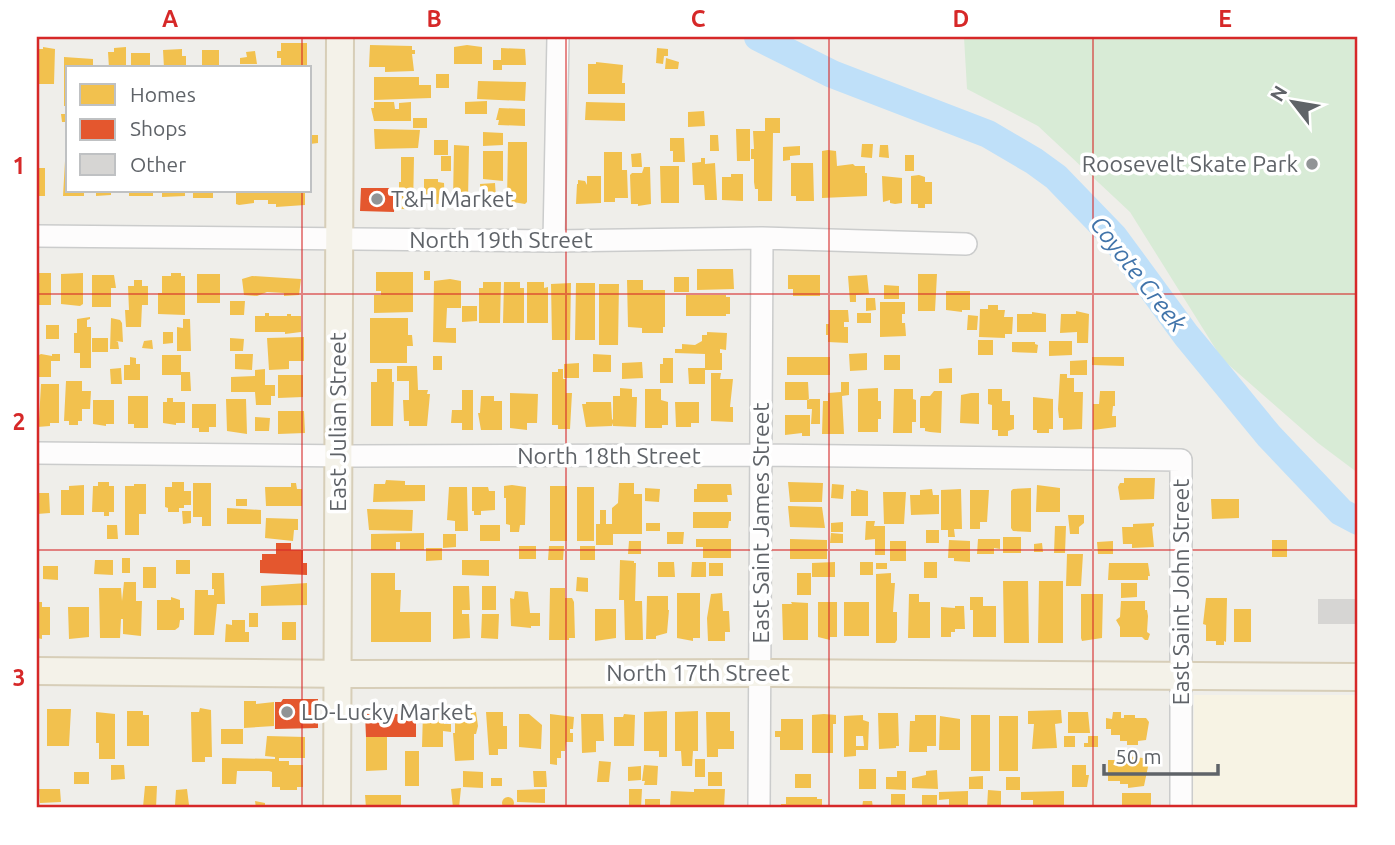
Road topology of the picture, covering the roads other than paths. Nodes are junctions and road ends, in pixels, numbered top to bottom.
1 (340, 37) edge
2 (558, 37) edge
3 (37, 236) edge
4 (339, 239) junction
5 (762, 239) junction
6 (554, 241) junction
7 (966, 244) dead end
8 (37, 453) edge
9 (762, 455) junction
10 (338, 456) junction
11 (1181, 460) joint
12 (37, 671) edge
13 (760, 673) junction
14 (337, 674) junction
15 (1182, 677) junction
16 (1358, 677) edge
17 (337, 808) edge
18 (759, 808) edge
19 (1181, 808) edge

1 - 4 main road, East Julian Street
2 - 6 street
3 - 4 street, North 19th Street
4 - 6 street, North 19th Street
4 - 10 main road, East Julian Street
5 - 6 street, North 19th Street
5 - 7 street, North 19th Street
5 - 9 street, East Saint James Street
8 - 10 street, North 18th Street
9 - 10 street, North 18th Street
9 - 11 street, North 18th Street
9 - 13 street, East Saint James Street
10 - 14 main road, East Julian Street
11 - 15 street, East Saint John Street
12 - 14 main road, North 17th Street
13 - 14 main road, North 17th Street
13 - 15 main road, North 17th Street
13 - 18 street, East Saint James Street
14 - 17 main road, East Julian Street
15 - 16 main road, North 17th Street
15 - 19 street, East Saint John Street

